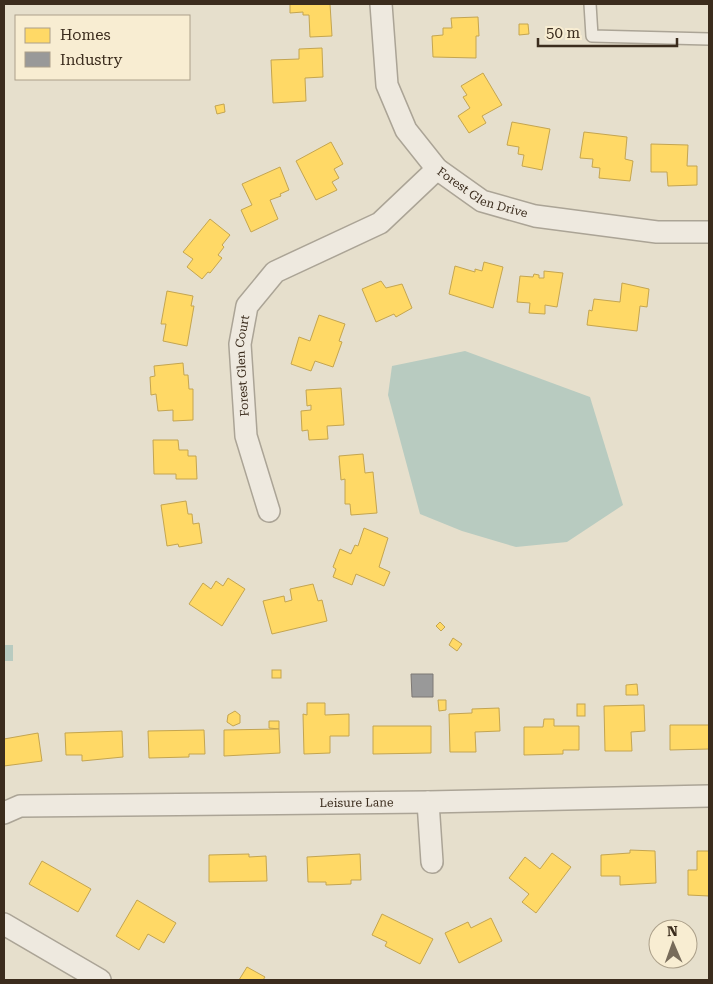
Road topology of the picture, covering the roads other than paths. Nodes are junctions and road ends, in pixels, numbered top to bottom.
1 (381, 4) edge
2 (590, 4) edge
3 (709, 39) edge
4 (436, 169) junction
5 (709, 232) edge
6 (269, 511) dead end
7 (709, 796) edge
8 (428, 802) junction
9 (4, 813) edge
10 (432, 862) dead end
11 (4, 924) edge
12 (100, 980) edge

1 - 4 street, Forest Glen Drive
2 - 3 lane
4 - 5 street, Forest Glen Drive
4 - 6 street, Forest Glen Court
7 - 8 street, Leisure Lane
8 - 9 street, Leisure Lane
8 - 10 street
11 - 12 street

